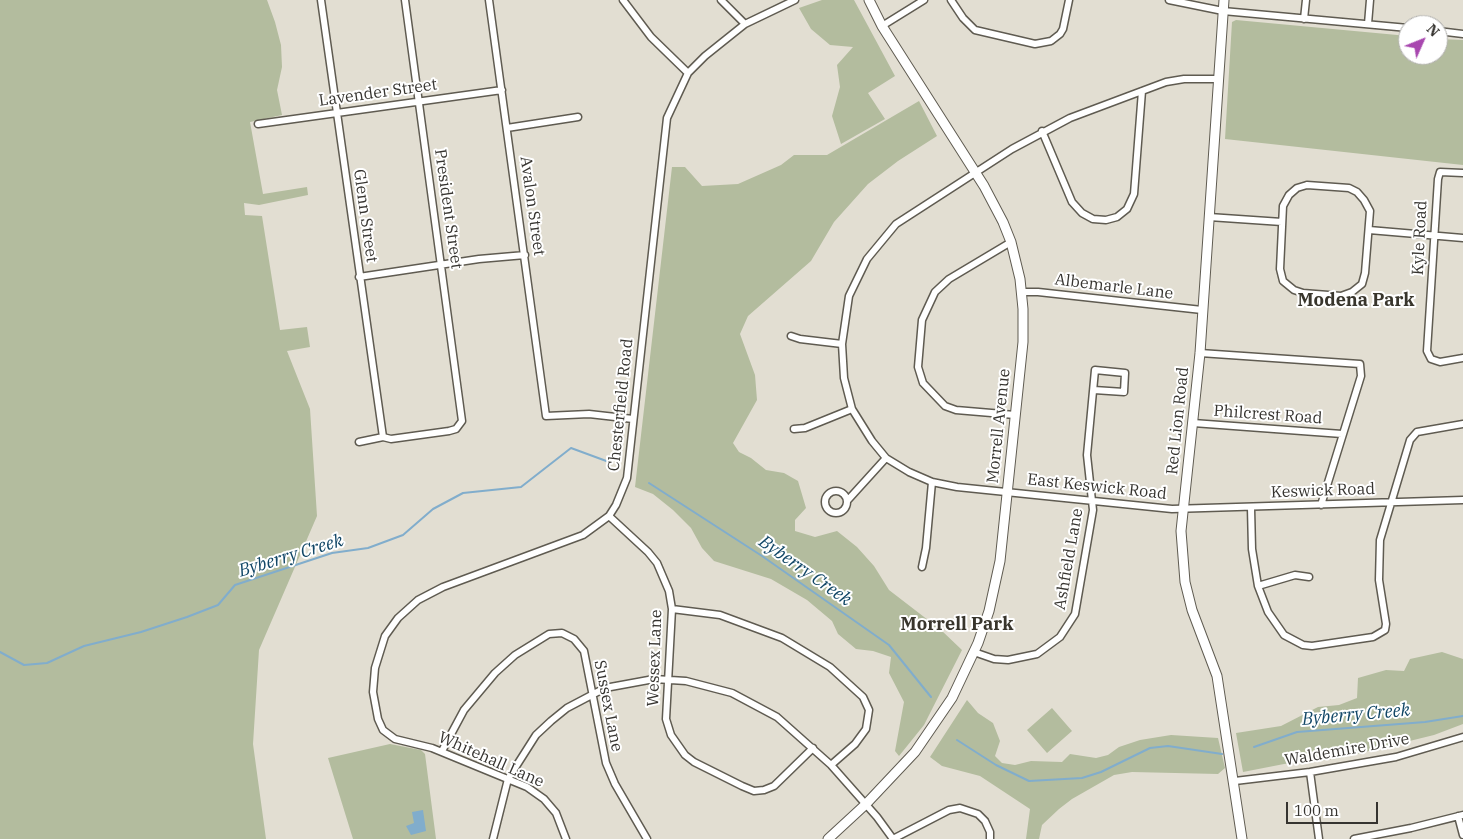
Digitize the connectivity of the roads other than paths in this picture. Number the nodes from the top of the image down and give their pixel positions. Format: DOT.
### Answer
graph roads {
  1 [pos="321,0"];
  2 [pos="405,0"];
  3 [pos="489,0"];
  4 [pos="623,0"];
  5 [pos="721,0"];
  6 [pos="795,0"];
  7 [pos="869,0"];
  8 [pos="924,0"];
  9 [pos="952,0"];
  10 [pos="1069,0"];
  11 [pos="1169,0"];
  12 [pos="1224,0"];
  13 [pos="1306,0"];
  14 [pos="1370,0"];
  15 [pos="1223,11"];
  16 [pos="1304,19"];
  17 [pos="746,24"];
  18 [pos="1368,24"];
  19 [pos="882,26"];
  20 [pos="1398,27"];
  21 [pos="1448,32"];
  22 [pos="1463,34"];
  23 [pos="688,73"];
  24 [pos="1219,79"];
  25 [pos="502,90"];
  26 [pos="1142,91"];
  27 [pos="420,101"];
  28 [pos="337,113"];
  29 [pos="578,117"];
  30 [pos="258,124"];
  31 [pos="507,128"];
  32 [pos="1042,132"];
  33 [pos="976,172"];
  34 [pos="1463,173"];
  35 [pos="1209,218"];
  36 [pos="1282,222"];
  37 [pos="1369,230"];
  38 [pos="1434,236"];
  39 [pos="1463,238"];
  40 [pos="1011,242"];
  41 [pos="525,255"];
  42 [pos="442,265"];
  43 [pos="360,276"];
  44 [pos="1022,292"];
  45 [pos="1202,310"];
  46 [pos="791,336"];
  47 [pos="842,344"];
  48 [pos="1200,353"];
  49 [pos="1463,358"];
  50 [pos="1094,390"];
  51 [pos="852,409"];
  52 [pos="1016,415"];
  53 [pos="633,419"];
  54 [pos="1193,423"];
  55 [pos="1463,424"];
  56 [pos="794,429"];
  57 [pos="1342,434"];
  58 [pos="383,436"];
  59 [pos="359,442"];
  60 [pos="886,458"];
  61 [pos="932,482"];
  62 [pos="1007,492"];
  63 [pos="1092,500"];
  64 [pos="1463,500"];
  65 [pos="847,501"];
  66 [pos="1390,503"];
  67 [pos="1321,504"];
  68 [pos="1184,508"];
  69 [pos="1251,508"];
  70 [pos="609,516"];
  71 [pos="922,567"];
  72 [pos="1308,577"];
  73 [pos="1258,586"];
  74 [pos="672,609"];
  75 [pos="974,652"];
  76 [pos="668,680"];
  77 [pos="592,694"];
  78 [pos="383,730"];
  79 [pos="1463,737"];
  80 [pos="813,748"];
  81 [pos="442,751"];
  82 [pos="831,765"];
  83 [pos="1310,772"];
  84 [pos="508,779"];
  85 [pos="1235,781"];
  86 [pos="866,804"];
  87 [pos="1460,815"];
  88 [pos="1463,835"];
  89 [pos="493,839"];
  90 [pos="566,839"];
  91 [pos="647,839"];
  92 [pos="828,839"];
  93 [pos="893,839"];
  94 [pos="990,839"];
  95 [pos="1242,839"];
  96 [pos="1319,839"];
  97 [pos="1354,839"];
  1 -- 28 [label="street, Glenn Street"];
  2 -- 27 [label="street, President Street"];
  3 -- 25 [label="street, Avalon Street"];
  4 -- 23 [label="street"];
  5 -- 17 [label="street"];
  6 -- 17 [label="street, Chesterfield Road"];
  7 -- 19 [label="street, Morrell Avenue"];
  8 -- 19 [label="street"];
  9 -- 10 [label="street"];
  11 -- 15 [label="street"];
  12 -- 15 [label="street, Red Lion Road"];
  13 -- 16 [label="street"];
  14 -- 18 [label="street"];
  15 -- 16 [label="street"];
  15 -- 24 [label="street, Red Lion Road"];
  16 -- 18 [label="street"];
  17 -- 23 [label="street, Chesterfield Road"];
  18 -- 20 [label="street"];
  19 -- 33 [label="street, Morrell Avenue"];
  21 -- 22 [label="street"];
  23 -- 53 [label="street, Chesterfield Road"];
  24 -- 26 [label="street"];
  24 -- 35 [label="street, Red Lion Road"];
  25 -- 27 [label="street, Lavender Street"];
  25 -- 31 [label="street, Avalon Street"];
  26 -- 32 [label="street"];
  26 -- 32 [label="street"];
  27 -- 28 [label="street, Lavender Street"];
  27 -- 42 [label="street, President Street"];
  28 -- 30 [label="street, Lavender Street"];
  28 -- 43 [label="street, Glenn Street"];
  29 -- 31 [label="street"];
  31 -- 41 [label="street, Avalon Street"];
  32 -- 33 [label="street"];
  33 -- 40 [label="street, Morrell Avenue"];
  33 -- 47 [label="street"];
  34 -- 38 [label="street, Kyle Road"];
  35 -- 36 [label="street"];
  35 -- 45 [label="street, Red Lion Road"];
  36 -- 37 [label="street"];
  36 -- 37 [label="street"];
  37 -- 38 [label="street"];
  38 -- 39 [label="street"];
  38 -- 49 [label="street, Kyle Road"];
  40 -- 44 [label="street, Morrell Avenue"];
  40 -- 52 [label="street"];
  41 -- 42 [label="street"];
  41 -- 53 [label="street, Avalon Street"];
  42 -- 43 [label="street"];
  42 -- 58 [label="street, President Street"];
  43 -- 58 [label="street, Glenn Street"];
  44 -- 45 [label="street, Albemarle Lane"];
  44 -- 52 [label="street, Morrell Avenue"];
  45 -- 48 [label="street, Red Lion Road"];
  46 -- 47 [label="street"];
  47 -- 51 [label="street"];
  48 -- 54 [label="street, Red Lion Road"];
  48 -- 57 [label="street"];
  50 -- 50 [label="street, Ashfield Lane"];
  50 -- 63 [label="street, Ashfield Lane"];
  51 -- 56 [label="street"];
  51 -- 60 [label="street"];
  52 -- 62 [label="street, Morrell Avenue"];
  53 -- 70 [label="street, Chesterfield Road"];
  54 -- 57 [label="street, Philcrest Road"];
  54 -- 68 [label="street, Red Lion Road"];
  55 -- 66 [label="street"];
  57 -- 67 [label="street"];
  58 -- 59 [label="street"];
  60 -- 61 [label="street, East Keswick Road"];
  60 -- 65 [label="street"];
  61 -- 62 [label="street, East Keswick Road"];
  61 -- 71 [label="street"];
  62 -- 63 [label="street, East Keswick Road"];
  62 -- 75 [label="street, Morrell Avenue"];
  63 -- 68 [label="street, East Keswick Road"];
  63 -- 75 [label="street, Ashfield Lane"];
  64 -- 66 [label="street, Keswick Road"];
  66 -- 67 [label="street, Keswick Road"];
  66 -- 73 [label="street"];
  67 -- 69 [label="street, Keswick Road"];
  68 -- 69 [label="street, Keswick Road"];
  68 -- 85 [label="street, Red Lion Road"];
  69 -- 73 [label="street"];
  70 -- 74 [label="street, Wessex Lane"];
  70 -- 78 [label="street, Chesterfield Road"];
  72 -- 73 [label="street"];
  74 -- 76 [label="street, Wessex Lane"];
  74 -- 82 [label="street"];
  75 -- 86 [label="street, Morrell Avenue"];
  76 -- 77 [label="street"];
  76 -- 80 [label="street"];
  76 -- 80 [label="street, Wessex Lane"];
  77 -- 81 [label="street, Sussex Lane"];
  77 -- 84 [label="street"];
  77 -- 91 [label="street, Sussex Lane"];
  78 -- 81 [label="street, Whitehall Lane"];
  79 -- 83 [label="street, Waldemire Drive"];
  80 -- 82 [label="street"];
  81 -- 84 [label="street, Whitehall Lane"];
  82 -- 86 [label="street"];
  83 -- 85 [label="street, Waldemire Drive"];
  83 -- 96 [label="street"];
  84 -- 89 [label="street"];
  84 -- 90 [label="street, Whitehall Lane"];
  85 -- 95 [label="street, Red Lion Road"];
  86 -- 92 [label="street, Morrell Avenue"];
  86 -- 93 [label="street"];
  87 -- 88 [label="street"];
  87 -- 97 [label="street"];
  93 -- 94 [label="street"];
}
